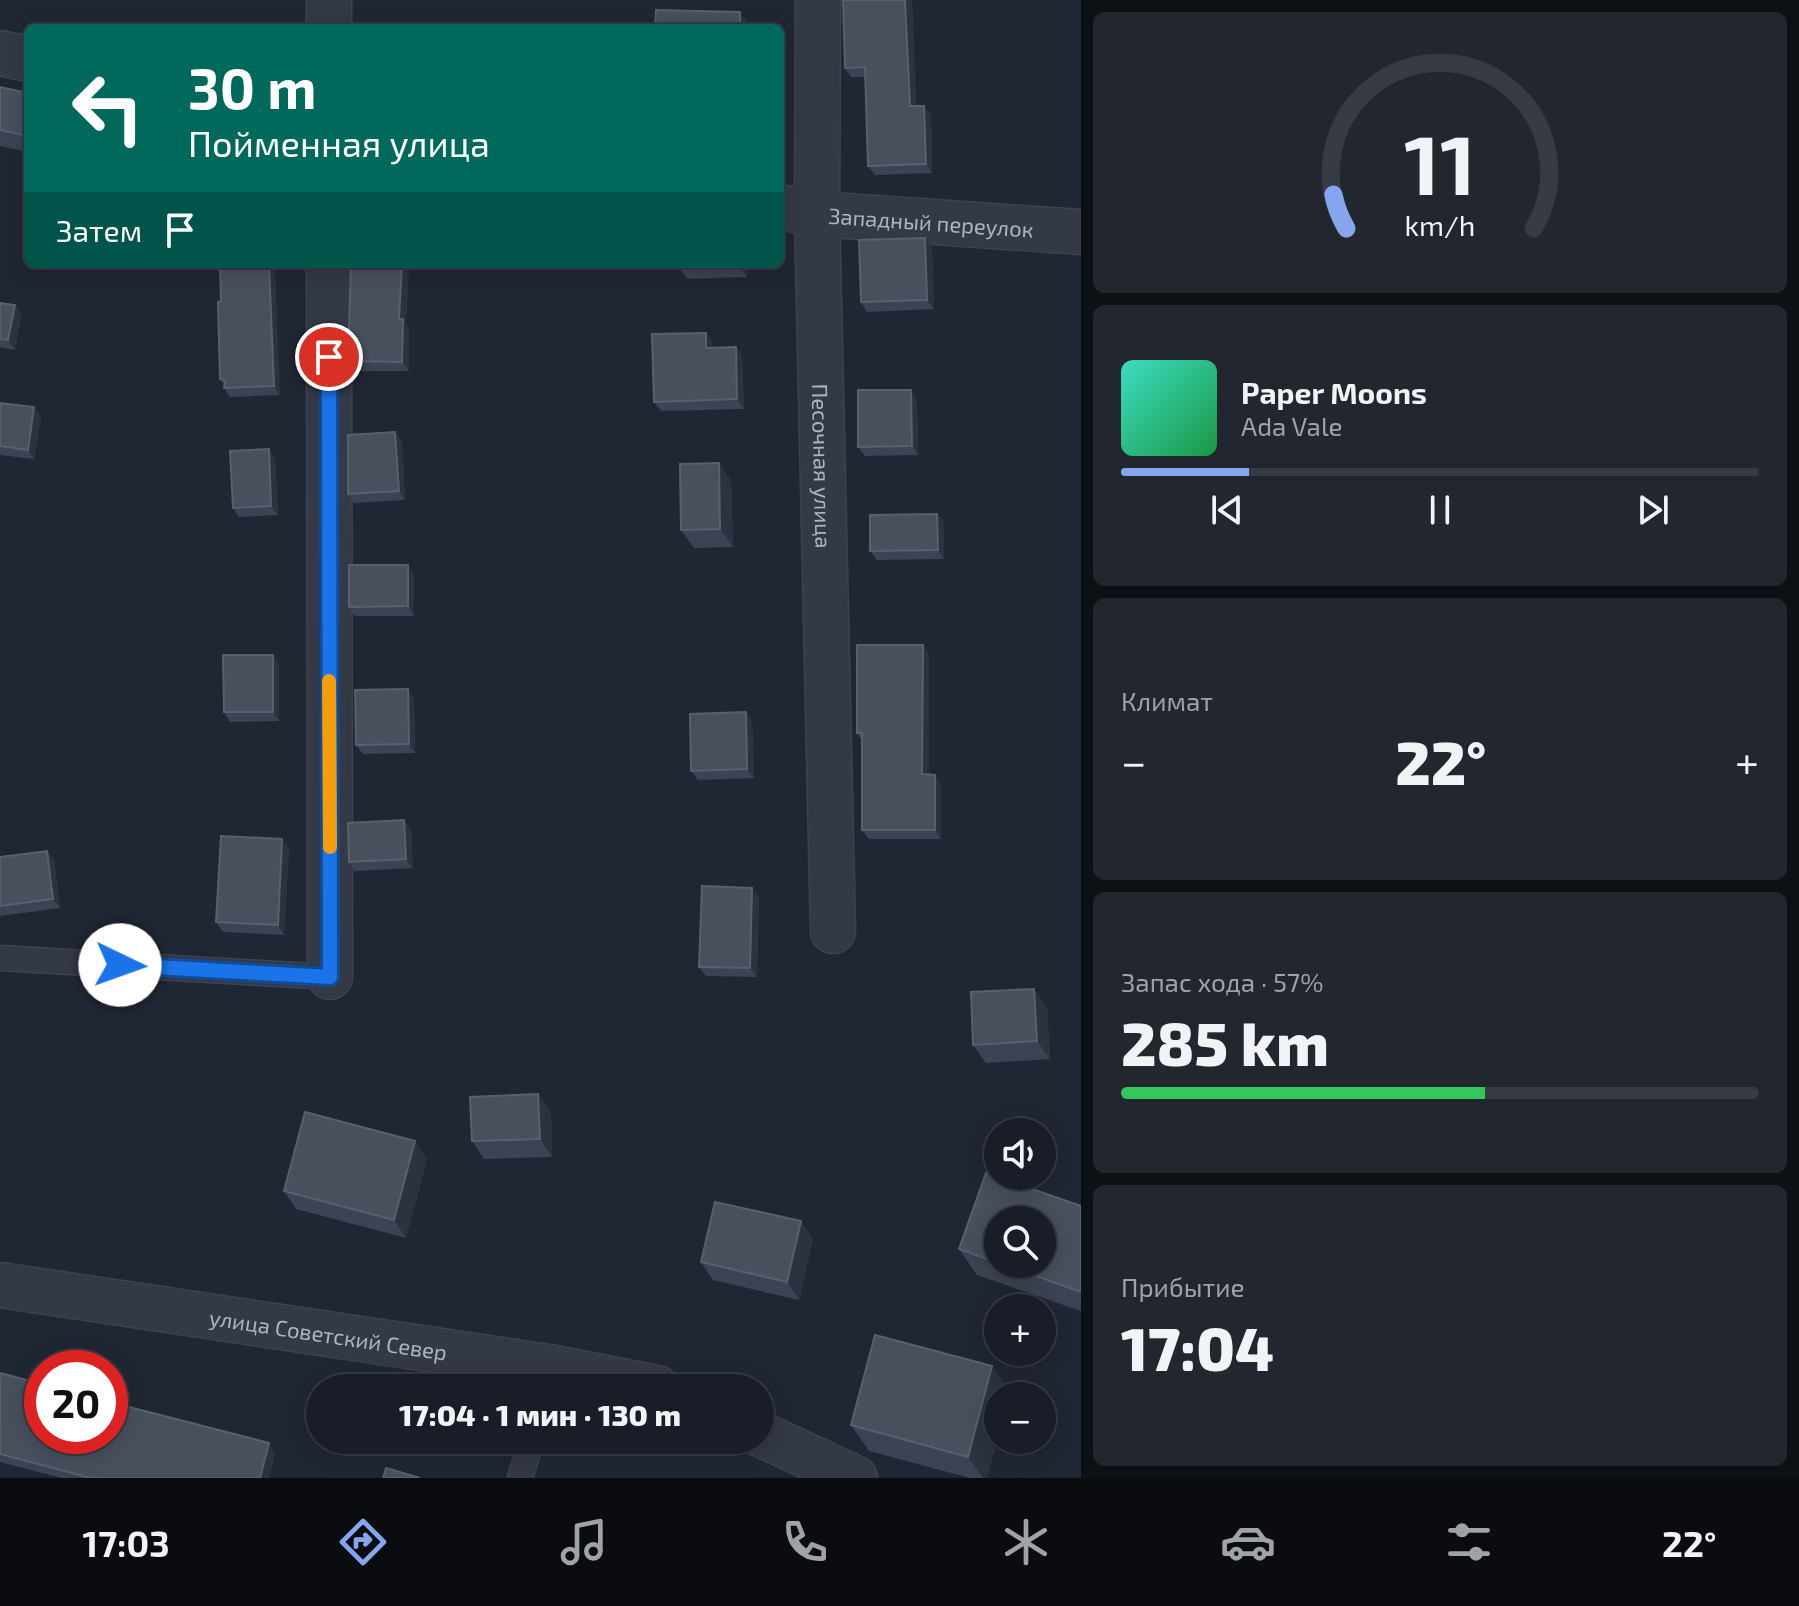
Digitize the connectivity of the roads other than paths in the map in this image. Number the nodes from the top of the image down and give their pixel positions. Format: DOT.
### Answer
graph roads {
  1 [pos="329,0"];
  2 [pos="818,0"];
  3 [pos="329,24"];
  4 [pos="0,53"];
  5 [pos="24,58"];
  6 [pos="798,210"];
  7 [pos="1081,232"];
  8 [pos="329,268"];
  9 [pos="833,931"];
  10 [pos="0,958"];
  11 [pos="330,977"];
  12 [pos="0,1285"];
  13 [pos="528,1374"];
  14 [pos="774,1440"];
  15 [pos="528,1454"];
  16 [pos="520,1478"];
  17 [pos="855,1478"];
  1 -- 3 [label="street"];
  2 -- 6 [label="street, Песочная улица"];
  4 -- 5 [label="street"];
  6 -- 7 [label="street, Западный переулок"];
  6 -- 9 [label="street, Песочная улица"];
  8 -- 11 [label="street"];
  10 -- 11 [label="lane"];
  12 -- 13 [label="street, улица Советский Север"];
  14 -- 17 [label="street"];
  15 -- 16 [label="lane"];
}
